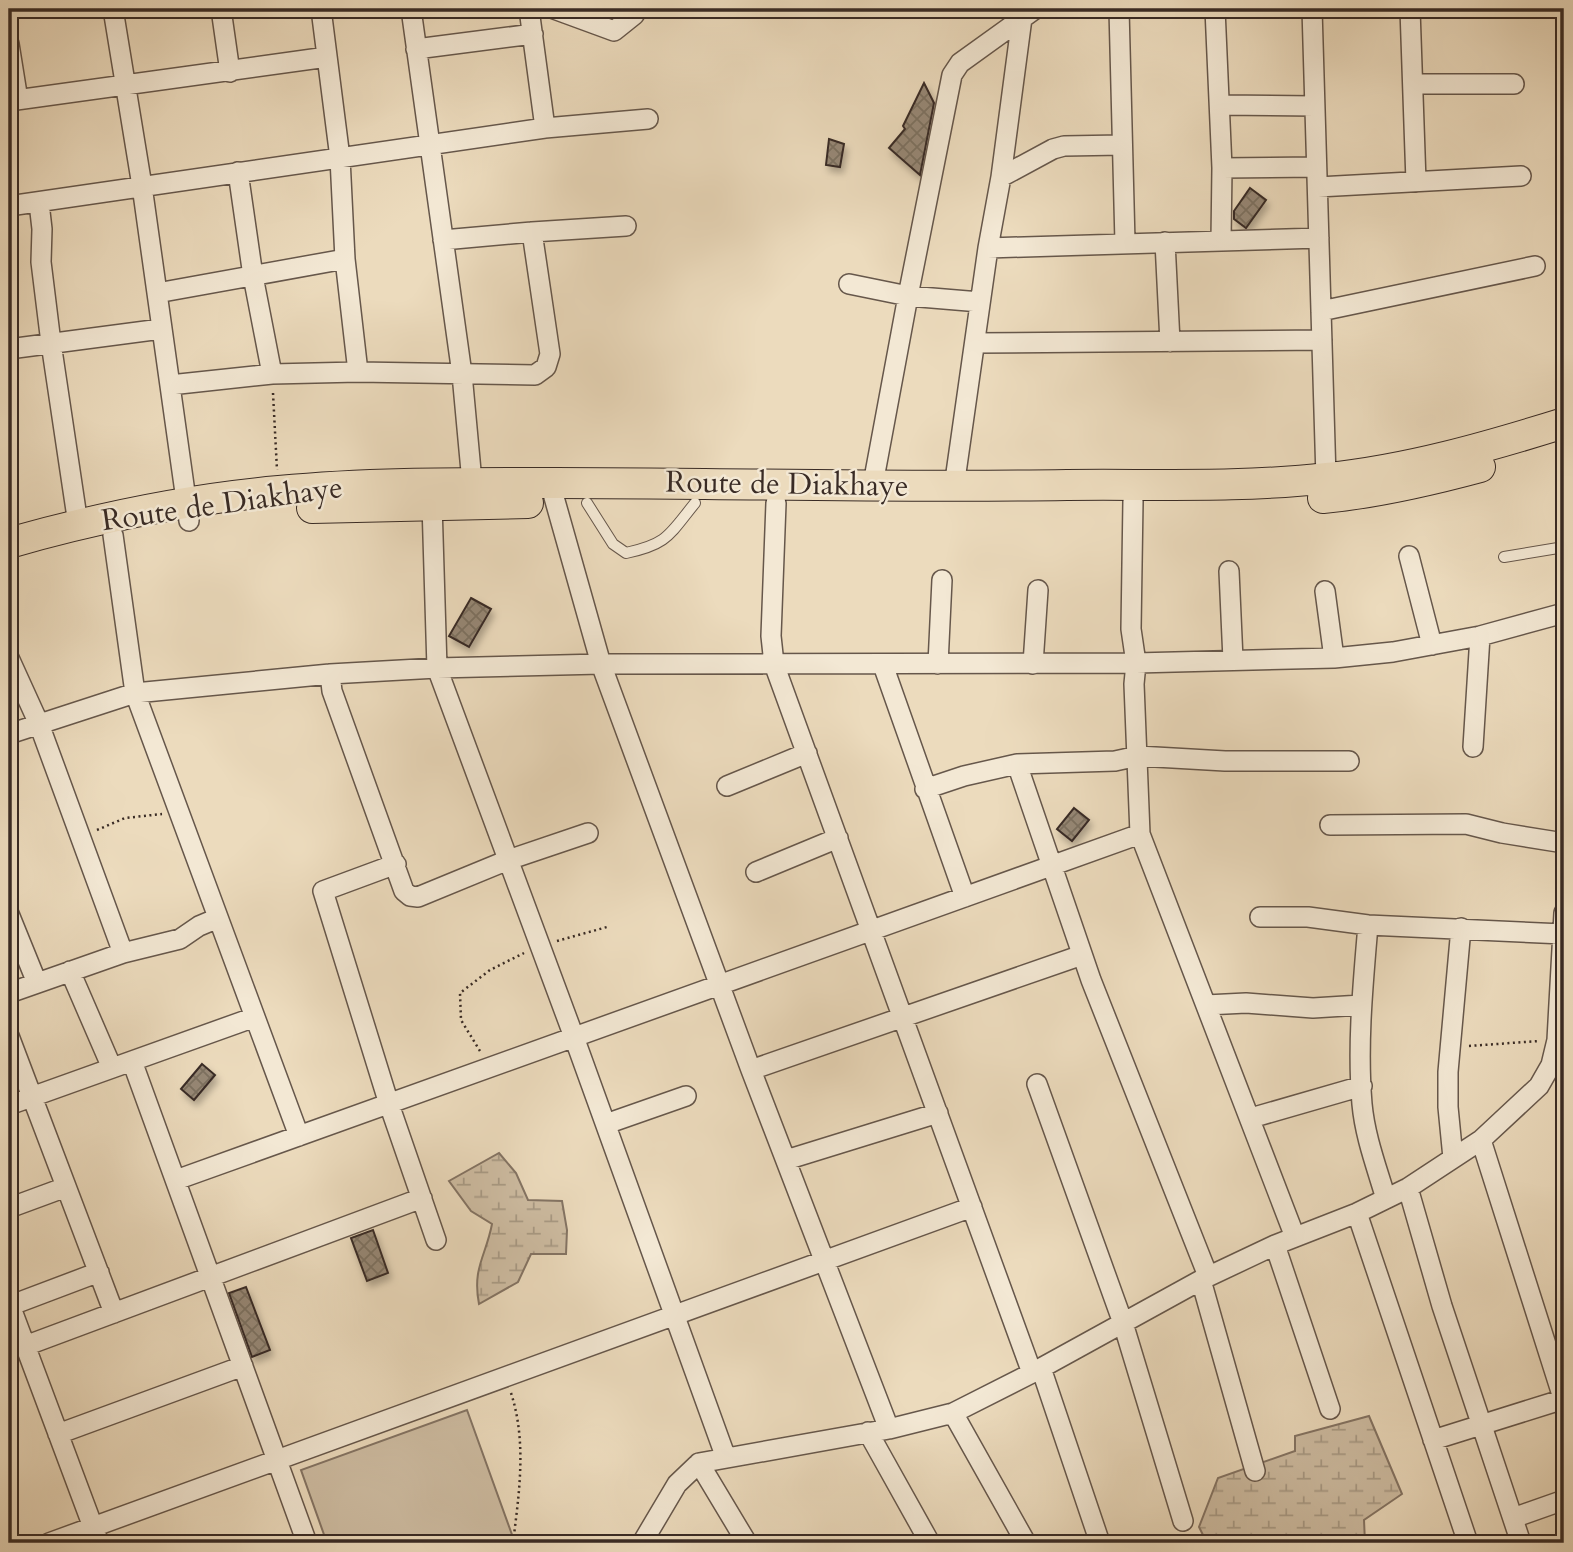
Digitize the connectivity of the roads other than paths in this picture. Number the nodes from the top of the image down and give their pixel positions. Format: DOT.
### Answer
graph roads {
  1 [pos="113,9"];
  2 [pos="221,9"];
  3 [pos="321,9"];
  4 [pos="411,9"];
  5 [pos="529,9"];
  6 [pos="554,9"];
  7 [pos="638,9"];
  8 [pos="1119,9"];
  9 [pos="1215,9"];
  10 [pos="1312,9"];
  11 [pos="1410,9"];
  12 [pos="1024,12"];
  13 [pos="533,34"];
  14 [pos="9,44"];
  15 [pos="416,49"];
  16 [pos="327,57"];
  17 [pos="230,72"];
  18 [pos="1414,84"];
  19 [pos="1514,84"];
  20 [pos="125,85"];
  21 [pos="13,101"];
  22 [pos="1220,105"];
  23 [pos="1314,106"];
  24 [pos="648,119"];
  25 [pos="545,128"];
  26 [pos="430,145"];
  27 [pos="1122,145"];
  28 [pos="340,158"];
  29 [pos="1222,169"];
  30 [pos="237,172"];
  31 [pos="1521,176"];
  32 [pos="1001,177"];
  33 [pos="1317,177"];
  34 [pos="1416,182"];
  35 [pos="142,186"];
  36 [pos="39,203"];
  37 [pos="9,206"];
  38 [pos="626,226"];
  39 [pos="532,232"];
  40 [pos="1319,238"];
  41 [pos="443,240"];
  42 [pos="1221,240"];
  43 [pos="1165,242"];
  44 [pos="1125,243"];
  45 [pos="988,247"];
  46 [pos="345,259"];
  47 [pos="1535,266"];
  48 [pos="253,276"];
  49 [pos="849,284"];
  50 [pos="157,293"];
  51 [pos="908,296"];
  52 [pos="980,302"];
  53 [pos="1321,311"];
  54 [pos="161,329"];
  55 [pos="1322,340"];
  56 [pos="1170,342"];
  57 [pos="51,343"];
  58 [pos="975,343"];
  59 [pos="9,349"];
  60 [pos="358,373"];
  61 [pos="272,374"];
  62 [pos="462,374"];
  63 [pos="170,385"];
  64 [pos="1564,423"];
  65 [pos="1564,443"];
  66 [pos="1326,478"];
  67 [pos="472,482"];
  68 [pos="873,484"];
  69 [pos="954,487"];
  70 [pos="552,493"];
  71 [pos="1133,501"];
  72 [pos="587,503"];
  73 [pos="695,503"];
  74 [pos="776,503"];
  75 [pos="432,504"];
  76 [pos="188,512"];
  77 [pos="78,524"];
  78 [pos="113,535"];
  79 [pos="9,542"];
  80 [pos="1564,547"];
  81 [pos="1409,556"];
  82 [pos="1504,557"];
  83 [pos="9,561"];
  84 [pos="1229,571"];
  85 [pos="942,580"];
  86 [pos="1038,590"];
  87 [pos="1325,591"];
  88 [pos="1564,613"];
  89 [pos="1480,636"];
  90 [pos="1432,645"];
  91 [pos="9,658"];
  92 [pos="1334,658"];
  93 [pos="1233,660"];
  94 [pos="1136,663"];
  95 [pos="601,664"];
  96 [pos="774,664"];
  97 [pos="938,664"];
  98 [pos="1033,664"];
  99 [pos="883,665"];
  100 [pos="437,668"];
  101 [pos="330,674"];
  102 [pos="135,693"];
  103 [pos="39,724"];
  104 [pos="9,734"];
  105 [pos="1474,747"];
  106 [pos="807,753"];
  107 [pos="1138,756"];
  108 [pos="1349,761"];
  109 [pos="1017,764"];
  110 [pos="727,786"];
  111 [pos="925,789"];
  112 [pos="1330,825"];
  113 [pos="588,833"];
  114 [pos="1140,834"];
  115 [pos="838,838"];
  116 [pos="1564,843"];
  117 [pos="508,860"];
  118 [pos="396,864"];
  119 [pos="1051,866"];
  120 [pos="756,872"];
  121 [pos="965,897"];
  122 [pos="1564,913"];
  123 [pos="9,914"];
  124 [pos="1259,917"];
  125 [pos="218,918"];
  126 [pos="1368,925"];
  127 [pos="1461,928"];
  128 [pos="872,930"];
  129 [pos="1563,934"];
  130 [pos="123,953"];
  131 [pos="1082,955"];
  132 [pos="17,956"];
  133 [pos="70,971"];
  134 [pos="37,983"];
  135 [pos="720,985"];
  136 [pos="9,993"];
  137 [pos="1206,1005"];
  138 [pos="1361,1005"];
  139 [pos="255,1017"];
  140 [pos="904,1018"];
  141 [pos="9,1036"];
  142 [pos="575,1037"];
  143 [pos="1561,1039"];
  144 [pos="132,1061"];
  145 [pos="111,1068"];
  146 [pos="1558,1068"];
  147 [pos="751,1070"];
  148 [pos="1037,1084"];
  149 [pos="1362,1086"];
  150 [pos="686,1096"];
  151 [pos="32,1097"];
  152 [pos="389,1104"];
  153 [pos="9,1105"];
  154 [pos="938,1113"];
  155 [pos="1251,1118"];
  156 [pos="606,1124"];
  157 [pos="299,1136"];
  158 [pos="1481,1140"];
  159 [pos="1453,1158"];
  160 [pos="786,1160"];
  161 [pos="176,1181"];
  162 [pos="66,1187"];
  163 [pos="1408,1188"];
  164 [pos="422,1198"];
  165 [pos="1386,1199"];
  166 [pos="972,1207"];
  167 [pos="9,1208"];
  168 [pos="1357,1213"];
  169 [pos="1296,1237"];
  170 [pos="436,1240"];
  171 [pos="1275,1245"];
  172 [pos="824,1261"];
  173 [pos="99,1272"];
  174 [pos="211,1277"];
  175 [pos="1205,1278"];
  176 [pos="9,1306"];
  177 [pos="114,1313"];
  178 [pos="674,1315"];
  179 [pos="1123,1323"];
  180 [pos="25,1346"];
  181 [pos="243,1366"];
  182 [pos="1037,1371"];
  183 [pos="1564,1400"];
  184 [pos="1330,1409"];
  185 [pos="953,1413"];
  186 [pos="1482,1424"];
  187 [pos="888,1429"];
  188 [pos="868,1432"];
  189 [pos="58,1434"];
  190 [pos="1433,1440"];
  191 [pos="726,1458"];
  192 [pos="277,1460"];
  193 [pos="699,1463"];
  194 [pos="1255,1471"];
  195 [pos="1564,1500"];
  196 [pos="1513,1518"];
  197 [pos="1183,1521"];
  198 [pos="96,1535"];
  199 [pos="645,1541"];
  200 [pos="49,1543"];
  201 [pos="307,1543"];
  202 [pos="747,1543"];
  203 [pos="930,1543"];
  204 [pos="1026,1543"];
  205 [pos="1100,1543"];
  206 [pos="1468,1543"];
  207 [pos="1521,1543"];
  1 -- 20 [label="street"];
  2 -- 17 [label="street"];
  3 -- 16 [label="street"];
  4 -- 15 [label="street"];
  5 -- 13 [label="street"];
  6 -- 7 [label="street"];
  8 -- 27 [label="street"];
  9 -- 22 [label="street"];
  10 -- 23 [label="street"];
  11 -- 18 [label="street"];
  12 -- 32 [label="street"];
  12 -- 51 [label="street"];
  13 -- 15 [label="street"];
  13 -- 25 [label="street"];
  14 -- 21 [label="street"];
  15 -- 26 [label="street"];
  16 -- 17 [label="street"];
  16 -- 28 [label="street"];
  17 -- 20 [label="street"];
  18 -- 19 [label="street"];
  18 -- 34 [label="street"];
  20 -- 21 [label="street"];
  20 -- 35 [label="street"];
  22 -- 23 [label="street"];
  22 -- 29 [label="street"];
  23 -- 33 [label="street"];
  24 -- 25 [label="street"];
  25 -- 26 [label="street"];
  26 -- 28 [label="street"];
  26 -- 41 [label="street"];
  27 -- 32 [label="street"];
  27 -- 44 [label="street"];
  28 -- 30 [label="street"];
  28 -- 46 [label="street"];
  29 -- 33 [label="street"];
  29 -- 42 [label="street"];
  30 -- 35 [label="street"];
  30 -- 48 [label="street"];
  31 -- 34 [label="street"];
  32 -- 45 [label="street"];
  33 -- 34 [label="street"];
  33 -- 40 [label="street"];
  35 -- 36 [label="street"];
  35 -- 50 [label="street"];
  36 -- 37 [label="street"];
  36 -- 57 [label="street"];
  38 -- 39 [label="street"];
  39 -- 41 [label="street"];
  39 -- 62 [label="street"];
  40 -- 42 [label="street"];
  40 -- 53 [label="street"];
  41 -- 62 [label="street"];
  42 -- 43 [label="street"];
  43 -- 44 [label="street"];
  43 -- 56 [label="street"];
  44 -- 45 [label="street"];
  45 -- 52 [label="street"];
  46 -- 48 [label="street"];
  46 -- 60 [label="street"];
  47 -- 53 [label="street"];
  48 -- 50 [label="street"];
  48 -- 61 [label="street"];
  49 -- 51 [label="street"];
  50 -- 54 [label="street"];
  51 -- 52 [label="street"];
  51 -- 68 [label="street"];
  52 -- 58 [label="street"];
  53 -- 55 [label="street"];
  54 -- 57 [label="street"];
  54 -- 63 [label="street"];
  55 -- 56 [label="street"];
  55 -- 66 [label="street"];
  56 -- 58 [label="street"];
  57 -- 59 [label="street"];
  57 -- 77 [label="street"];
  58 -- 69 [label="street"];
  60 -- 61 [label="street"];
  60 -- 62 [label="street"];
  61 -- 63 [label="street"];
  62 -- 67 [label="street"];
  63 -- 76 [label="street"];
  64 -- 66 [label="main road, Route de Diakhaye"];
  65 -- 71 [label="main road, Route de Diakhaye"];
  66 -- 69 [label="main road, Route de Diakhaye"];
  67 -- 70 [label="main road, Route de Diakhaye"];
  67 -- 76 [label="main road, Route de Diakhaye"];
  68 -- 69 [label="main road, Route de Diakhaye"];
  68 -- 70 [label="main road, Route de Diakhaye"];
  70 -- 72 [label="main road, Route de Diakhaye"];
  70 -- 75 [label="main road, Route de Diakhaye"];
  70 -- 95 [label="street"];
  71 -- 74 [label="main road, Route de Diakhaye"];
  71 -- 94 [label="street"];
  72 -- 73 [label="main road, Route de Diakhaye"];
  72 -- 73 [label="lane"];
  73 -- 74 [label="main road, Route de Diakhaye"];
  74 -- 96 [label="street"];
  75 -- 76 [label="main road, Route de Diakhaye"];
  75 -- 100 [label="street"];
  76 -- 77 [label="main road, Route de Diakhaye"];
  76 -- 78 [label="main road, Route de Diakhaye"];
  77 -- 79 [label="main road, Route de Diakhaye"];
  78 -- 83 [label="main road, Route de Diakhaye"];
  78 -- 102 [label="street"];
  80 -- 82 [label="lane"];
  81 -- 90 [label="street"];
  84 -- 93 [label="street"];
  85 -- 97 [label="street"];
  86 -- 98 [label="street"];
  87 -- 92 [label="street"];
  88 -- 89 [label="street"];
  89 -- 90 [label="street"];
  89 -- 105 [label="street"];
  90 -- 92 [label="street"];
  91 -- 103 [label="street"];
  92 -- 93 [label="street"];
  93 -- 94 [label="street"];
  94 -- 98 [label="street"];
  94 -- 107 [label="street"];
  95 -- 96 [label="street"];
  95 -- 100 [label="street"];
  95 -- 135 [label="street"];
  96 -- 99 [label="street"];
  96 -- 106 [label="street"];
  97 -- 98 [label="street"];
  97 -- 99 [label="street"];
  99 -- 111 [label="street"];
  100 -- 101 [label="street"];
  100 -- 117 [label="street"];
  101 -- 102 [label="street"];
  101 -- 118 [label="street"];
  102 -- 103 [label="street"];
  102 -- 125 [label="street"];
  103 -- 104 [label="street"];
  103 -- 130 [label="street"];
  106 -- 110 [label="street"];
  106 -- 115 [label="street"];
  107 -- 108 [label="street"];
  107 -- 109 [label="street"];
  107 -- 114 [label="street"];
  109 -- 111 [label="street"];
  109 -- 119 [label="street"];
  111 -- 121 [label="street"];
  112 -- 116 [label="street"];
  113 -- 117 [label="street"];
  114 -- 119 [label="street"];
  114 -- 137 [label="street"];
  115 -- 120 [label="street"];
  115 -- 128 [label="street"];
  117 -- 118 [label="street"];
  117 -- 142 [label="street"];
  118 -- 152 [label="street"];
  119 -- 121 [label="street"];
  119 -- 131 [label="street"];
  121 -- 128 [label="street"];
  122 -- 129 [label="street"];
  123 -- 132 [label="street"];
  124 -- 126 [label="street"];
  125 -- 130 [label="street"];
  125 -- 139 [label="street"];
  126 -- 127 [label="street"];
  126 -- 138 [label="street"];
  127 -- 129 [label="street"];
  127 -- 159 [label="street"];
  128 -- 135 [label="street"];
  128 -- 140 [label="street"];
  129 -- 143 [label="street"];
  130 -- 133 [label="street"];
  131 -- 140 [label="street"];
  131 -- 175 [label="street"];
  132 -- 134 [label="street"];
  133 -- 134 [label="street"];
  133 -- 145 [label="street"];
  134 -- 136 [label="street"];
  135 -- 142 [label="street"];
  135 -- 147 [label="street"];
  137 -- 138 [label="street"];
  137 -- 155 [label="street"];
  138 -- 149 [label="street"];
  139 -- 144 [label="street"];
  139 -- 157 [label="street"];
  140 -- 147 [label="street"];
  140 -- 154 [label="street"];
  141 -- 151 [label="street"];
  142 -- 152 [label="street"];
  142 -- 156 [label="street"];
  143 -- 146 [label="street"];
  144 -- 145 [label="street"];
  144 -- 161 [label="street"];
  145 -- 151 [label="street"];
  146 -- 158 [label="street"];
  147 -- 160 [label="street"];
  148 -- 179 [label="street"];
  149 -- 155 [label="street"];
  149 -- 165 [label="street"];
  150 -- 156 [label="street"];
  151 -- 153 [label="street"];
  151 -- 162 [label="street"];
  152 -- 157 [label="street"];
  152 -- 164 [label="street"];
  154 -- 160 [label="street"];
  154 -- 166 [label="street"];
  155 -- 169 [label="street"];
  156 -- 178 [label="street"];
  157 -- 161 [label="street"];
  158 -- 159 [label="street"];
  158 -- 183 [label="street"];
  159 -- 163 [label="street"];
  160 -- 172 [label="street"];
  161 -- 174 [label="street"];
  162 -- 167 [label="street"];
  162 -- 173 [label="street"];
  163 -- 165 [label="street"];
  163 -- 186 [label="street"];
  164 -- 170 [label="street"];
  164 -- 174 [label="street"];
  165 -- 168 [label="street"];
  166 -- 172 [label="street"];
  166 -- 182 [label="street"];
  168 -- 169 [label="street"];
  168 -- 190 [label="street"];
  169 -- 171 [label="street"];
  171 -- 175 [label="street"];
  171 -- 184 [label="street"];
  172 -- 178 [label="street"];
  172 -- 187 [label="street"];
  173 -- 176 [label="street"];
  173 -- 177 [label="street"];
  174 -- 177 [label="street"];
  174 -- 181 [label="street"];
  175 -- 179 [label="street"];
  175 -- 194 [label="street"];
  176 -- 180 [label="street"];
  177 -- 180 [label="street"];
  178 -- 191 [label="street"];
  178 -- 192 [label="street"];
  179 -- 182 [label="street"];
  179 -- 197 [label="street"];
  180 -- 189 [label="street"];
  181 -- 189 [label="street"];
  181 -- 192 [label="street"];
  182 -- 185 [label="street"];
  182 -- 205 [label="street"];
  183 -- 186 [label="street"];
  185 -- 187 [label="street"];
  185 -- 204 [label="street"];
  186 -- 190 [label="street"];
  186 -- 196 [label="street"];
  187 -- 188 [label="street"];
  188 -- 191 [label="street"];
  188 -- 203 [label="street"];
  189 -- 198 [label="street"];
  190 -- 206 [label="street"];
  191 -- 193 [label="street"];
  192 -- 198 [label="street"];
  192 -- 201 [label="street"];
  193 -- 199 [label="street"];
  193 -- 202 [label="street"];
  195 -- 196 [label="street"];
  196 -- 207 [label="street"];
  198 -- 200 [label="street"];
}
